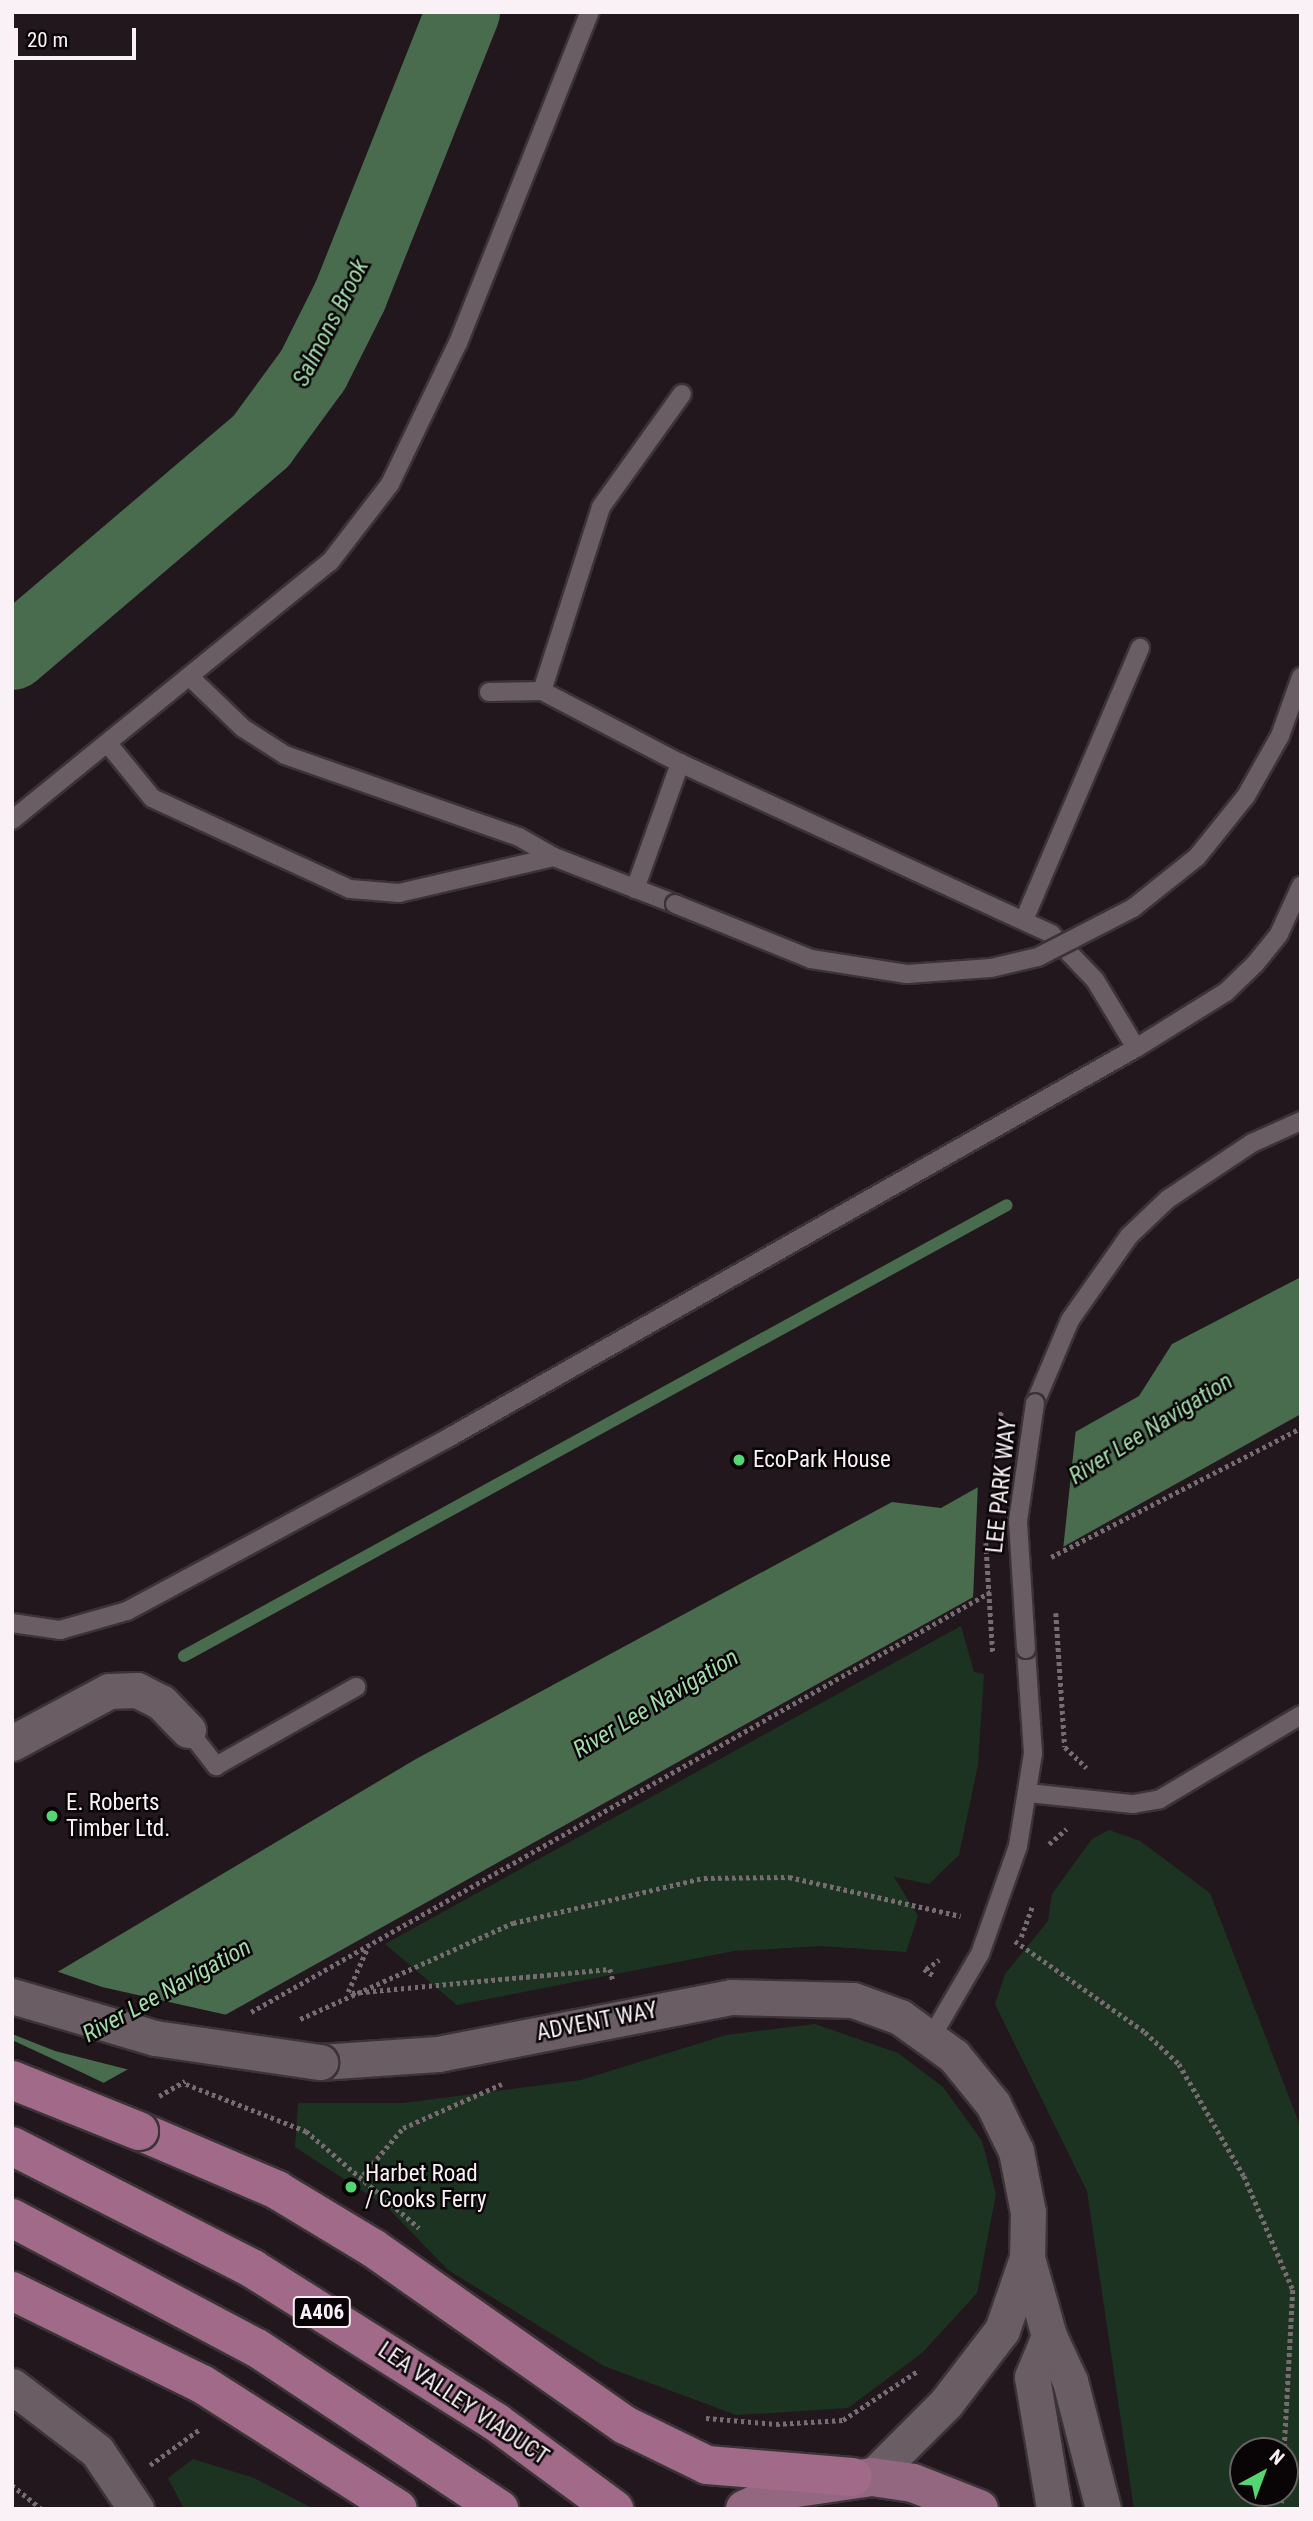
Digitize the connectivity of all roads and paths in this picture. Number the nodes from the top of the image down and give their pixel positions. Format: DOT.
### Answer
graph roads {
  1 [pos="590,12"];
  2 [pos="682,394"];
  3 [pos="1140,648"];
  4 [pos="1301,677"];
  5 [pos="192,679"];
  6 [pos="542,691"];
  7 [pos="489,692"];
  8 [pos="109,745"];
  9 [pos="680,763"];
  10 [pos="12,820"];
  11 [pos="554,858"];
  12 [pos="1301,886"];
  13 [pos="635,889"];
  14 [pos="1024,920"];
  15 [pos="1136,1048"];
  16 [pos="1301,1121"];
  17 [pos="1301,1428"];
  18 [pos="1041,1563"];
  19 [pos="1006,1583"];
  20 [pos="1055,1608"];
  21 [pos="12,1623"];
  22 [pos="356,1687"];
  23 [pos="1301,1715"];
  24 [pos="188,1730"];
  25 [pos="12,1743"];
  26 [pos="1099,1775"];
  27 [pos="1028,1793"];
  28 [pos="962,1916"];
  29 [pos="1018,1944"];
  30 [pos="924,1969"];
  31 [pos="932,1974"];
  32 [pos="615,1990"];
  33 [pos="348,1993"];
  34 [pos="12,1996"];
  35 [pos="289,2025"];
  36 [pos="932,2036"];
  37 [pos="195,2076"];
  38 [pos="166,2077"];
  39 [pos="12,2080"];
  40 [pos="511,2081"];
  41 [pos="183,2083"];
  42 [pos="144,2117"];
  43 [pos="12,2146"];
  44 [pos="363,2175"];
  45 [pos="12,2218"];
  46 [pos="427,2236"];
  47 [pos="1027,2258"];
  48 [pos="12,2291"];
  49 [pos="1049,2336"];
  50 [pos="924,2365"];
  51 [pos="12,2386"];
  52 [pos="235,2404"];
  53 [pos="694,2413"];
  54 [pos="862,2477"];
  55 [pos="12,2485"];
  56 [pos="129,2497"];
  57 [pos="42,2509"];
  58 [pos="398,2509"];
  59 [pos="499,2509"];
  60 [pos="614,2509"];
  61 [pos="745,2509"];
  62 [pos="979,2509"];
  63 [pos="1054,2509"];
  64 [pos="1103,2509"];
  65 [pos="1281,2509"];
  1 -- 5 [label="lane"];
  2 -- 6 [label="lane"];
  3 -- 14 [label="lane"];
  4 -- 13 [label="lane, bridge"];
  5 -- 8 [label="lane"];
  5 -- 11 [label="lane"];
  6 -- 7 [label="lane"];
  6 -- 9 [label="lane"];
  8 -- 10 [label="lane"];
  8 -- 11 [label="lane"];
  9 -- 13 [label="lane"];
  9 -- 14 [label="lane"];
  11 -- 13 [label="lane"];
  12 -- 15 [label="lane"];
  14 -- 15 [label="lane"];
  15 -- 21 [label="lane"];
  16 -- 27 [label="lane, LEE PARK WAY, bridge"];
  17 -- 18 [label="path"];
  19 -- 33 [label="path"];
  20 -- 26 [label="path"];
  22 -- 24 [label="lane"];
  23 -- 27 [label="lane"];
  24 -- 25 [label="street"];
  27 -- 36 [label="lane, LEE PARK WAY"];
  28 -- 33 [label="path"];
  29 -- 65 [label="path"];
  30 -- 31 [label="path"];
  32 -- 33 [label="path"];
  33 -- 35 [label="path"];
  34 -- 36 [label="street, ADVENT WAY, bridge"];
  36 -- 47 [label="street, ADVENT WAY"];
  37 -- 41 [label="path"];
  38 -- 41 [label="path"];
  39 -- 42 [label="highway, bridge"];
  40 -- 44 [label="path"];
  41 -- 42 [label="path"];
  41 -- 44 [label="path"];
  42 -- 54 [label="highway"];
  43 -- 60 [label="highway, LEA VALLEY VIADUCT / A406, bridge"];
  44 -- 46 [label="path"];
  45 -- 59 [label="highway"];
  47 -- 49 [label="street"];
  47 -- 54 [label="street"];
  48 -- 52 [label="highway"];
  49 -- 63 [label="street"];
  49 -- 64 [label="street"];
  50 -- 53 [label="path"];
  51 -- 56 [label="street"];
  52 -- 56 [label="path"];
  52 -- 58 [label="highway"];
  54 -- 61 [label="main road"];
  54 -- 62 [label="main road"];
  55 -- 57 [label="path"];
}
